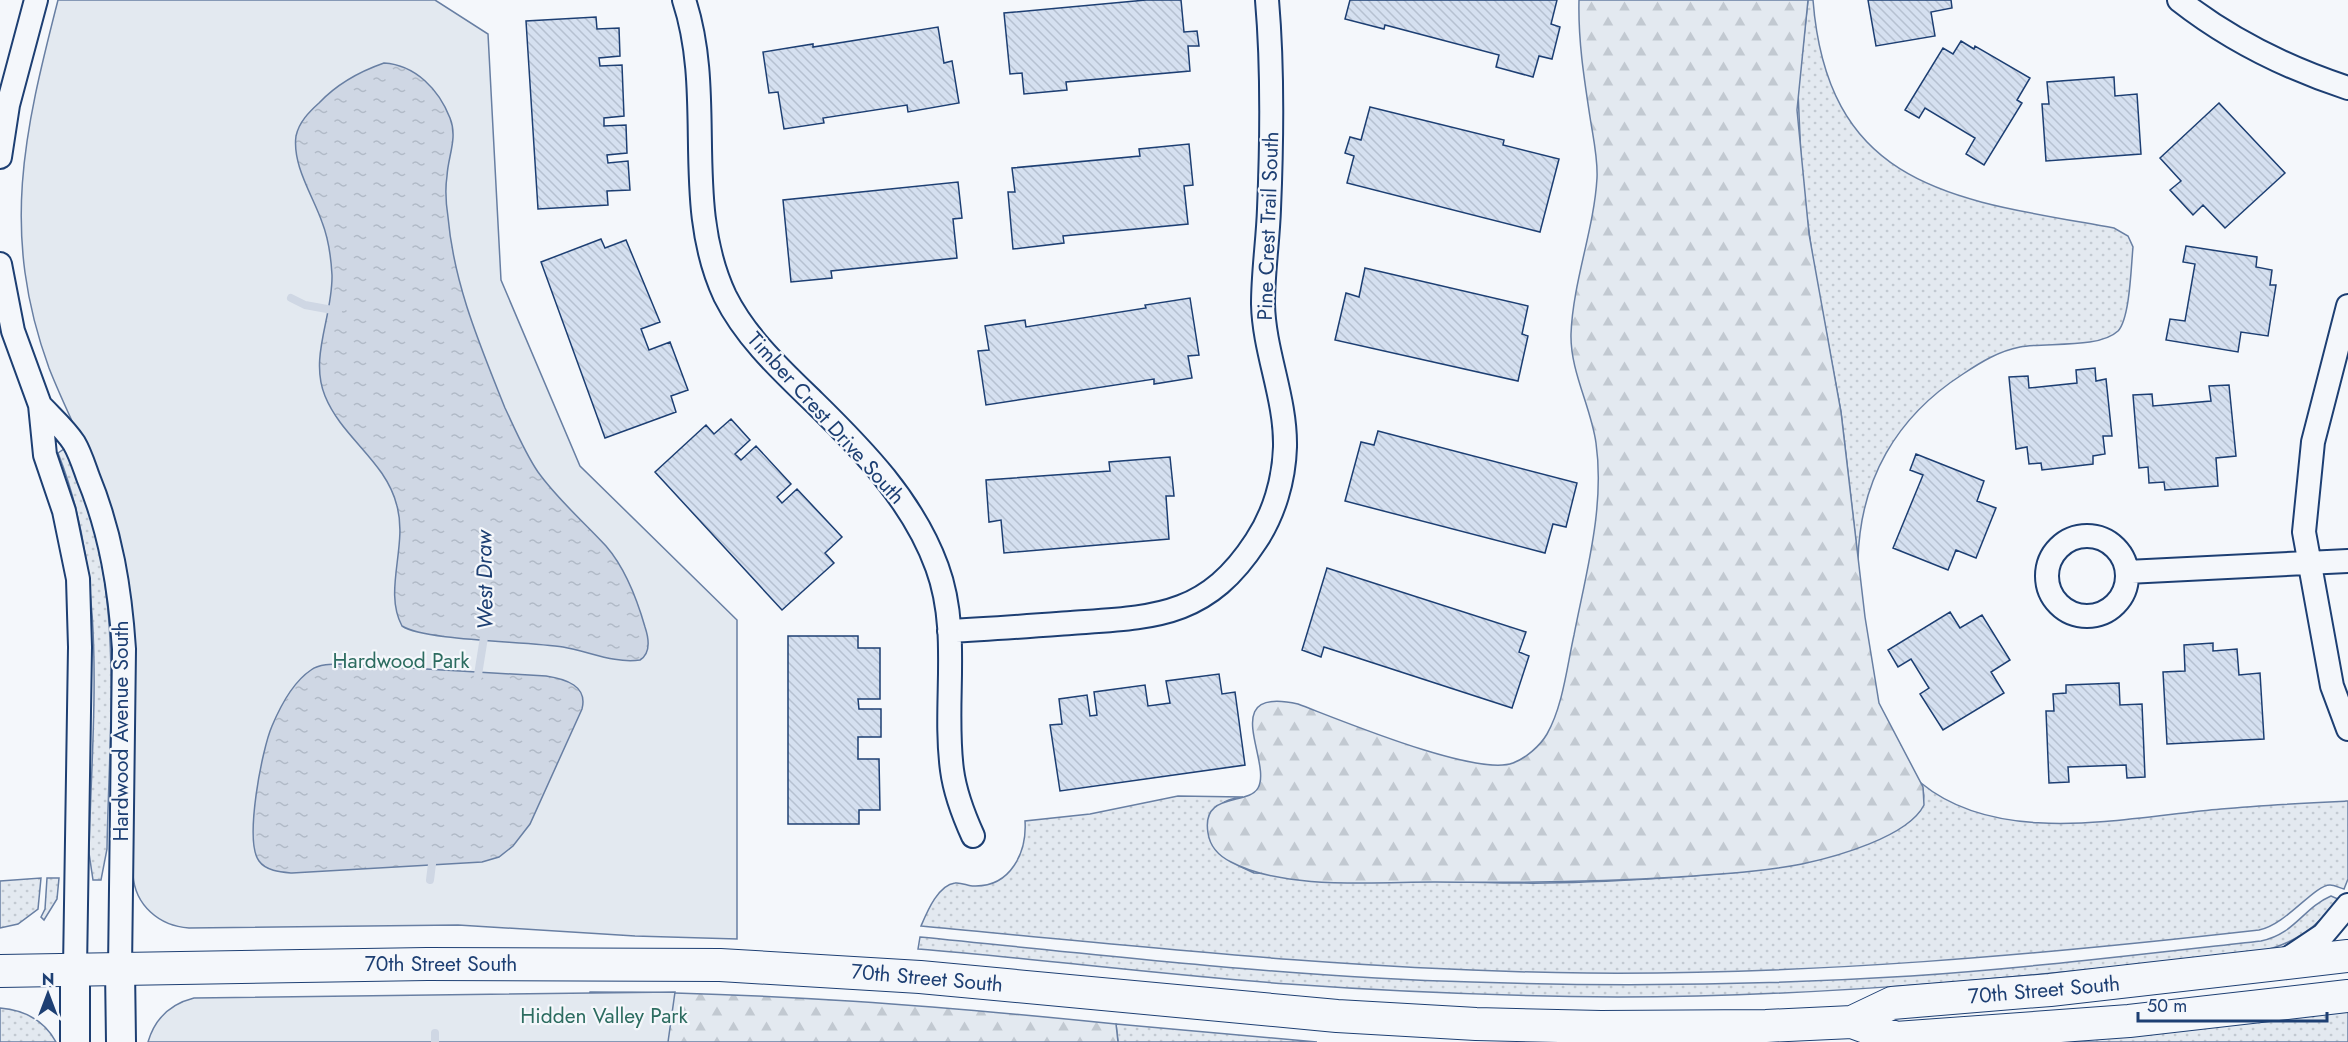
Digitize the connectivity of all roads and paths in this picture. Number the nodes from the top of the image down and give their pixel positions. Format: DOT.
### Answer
graph roads {
  1 [pos="36,0"];
  2 [pos="684,0"];
  3 [pos="1268,0"];
  4 [pos="2180,0"];
  5 [pos="2348,88"];
  6 [pos="0,156"];
  7 [pos="0,264"];
  8 [pos="2348,306"];
  9 [pos="40,405"];
  10 [pos="2308,561"];
  11 [pos="2348,561"];
  12 [pos="2127,572"];
  13 [pos="949,631"];
  14 [pos="2348,729"];
  15 [pos="973,836"];
  16 [pos="2348,905"];
  17 [pos="2348,956"];
  18 [pos="2276,965"];
  19 [pos="75,969"];
  20 [pos="120,969"];
  21 [pos="0,970"];
  22 [pos="2345,995"];
  23 [pos="1852,1022"];
  24 [pos="75,1042"];
  25 [pos="121,1042"];
  1 -- 6 [label="street"];
  2 -- 13 [label="street, Timber Crest Drive South"];
  3 -- 13 [label="street, Pine Crest Trail South"];
  4 -- 5 [label="street"];
  7 -- 9 [label="street, Hardwood Avenue South"];
  8 -- 10 [label="street"];
  9 -- 19 [label="street, Hardwood Avenue South"];
  9 -- 20 [label="street, Hardwood Avenue South"];
  10 -- 11 [label="street"];
  10 -- 12 [label="street"];
  10 -- 14 [label="street"];
  13 -- 15 [label="street, Timber Crest Drive South"];
  16 -- 18 [label="street"];
  17 -- 18 [label="main road, 70th Street South"];
  18 -- 23 [label="main road, 70th Street South"];
  19 -- 20 [label="main road, 70th Street South"];
  19 -- 21 [label="main road, 70th Street South"];
  19 -- 24 [label="street, Hardwood Avenue South"];
  20 -- 23 [label="main road, 70th Street South"];
  20 -- 25 [label="street, Hardwood Avenue South"];
  22 -- 23 [label="main road, 70th Street South"];
}
